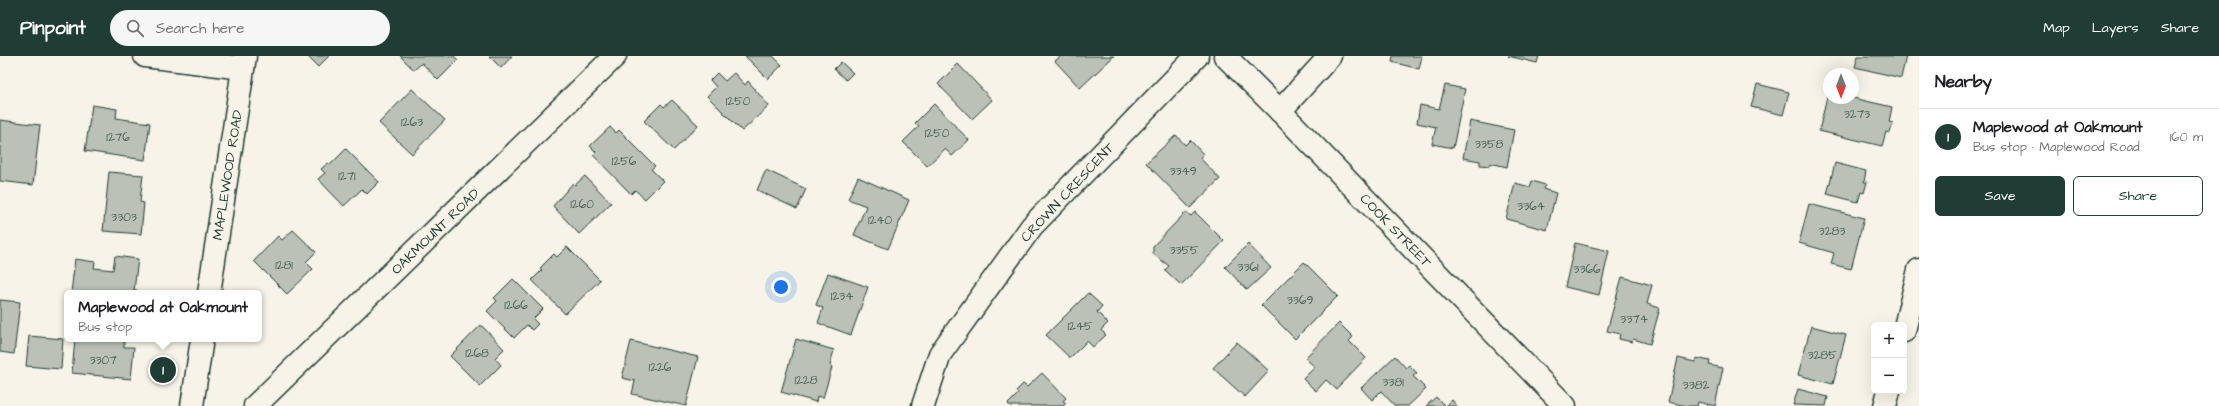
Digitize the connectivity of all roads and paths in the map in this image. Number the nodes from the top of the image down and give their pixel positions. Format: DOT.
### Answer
graph roads {
  1 [pos="145,56"];
  2 [pos="615,56"];
  3 [pos="1197,56"];
  4 [pos="1225,56"];
  5 [pos="1330,56"];
  6 [pos="244,62"];
  7 [pos="1280,111"];
  8 [pos="1919,270"];
  9 [pos="209,290"];
  10 [pos="1906,322"];
  11 [pos="202,342"];
  12 [pos="1888,394"];
  13 [pos="192,406"];
  14 [pos="256,406"];
  15 [pos="923,406"];
  16 [pos="1564,406"];
  17 [pos="1885,406"];
  1 -- 6 [label="street"];
  2 -- 14 [label="street, OAKMOUNT ROAD"];
  3 -- 15 [label="street, CROWN CRESCENT"];
  4 -- 7 [label="street, COOK STREET"];
  5 -- 7 [label="street"];
  6 -- 9 [label="street, MAPLEWOOD ROAD"];
  7 -- 16 [label="street, COOK STREET"];
  8 -- 10 [label="street"];
  11 -- 13 [label="street"];
  12 -- 17 [label="street"];
}
